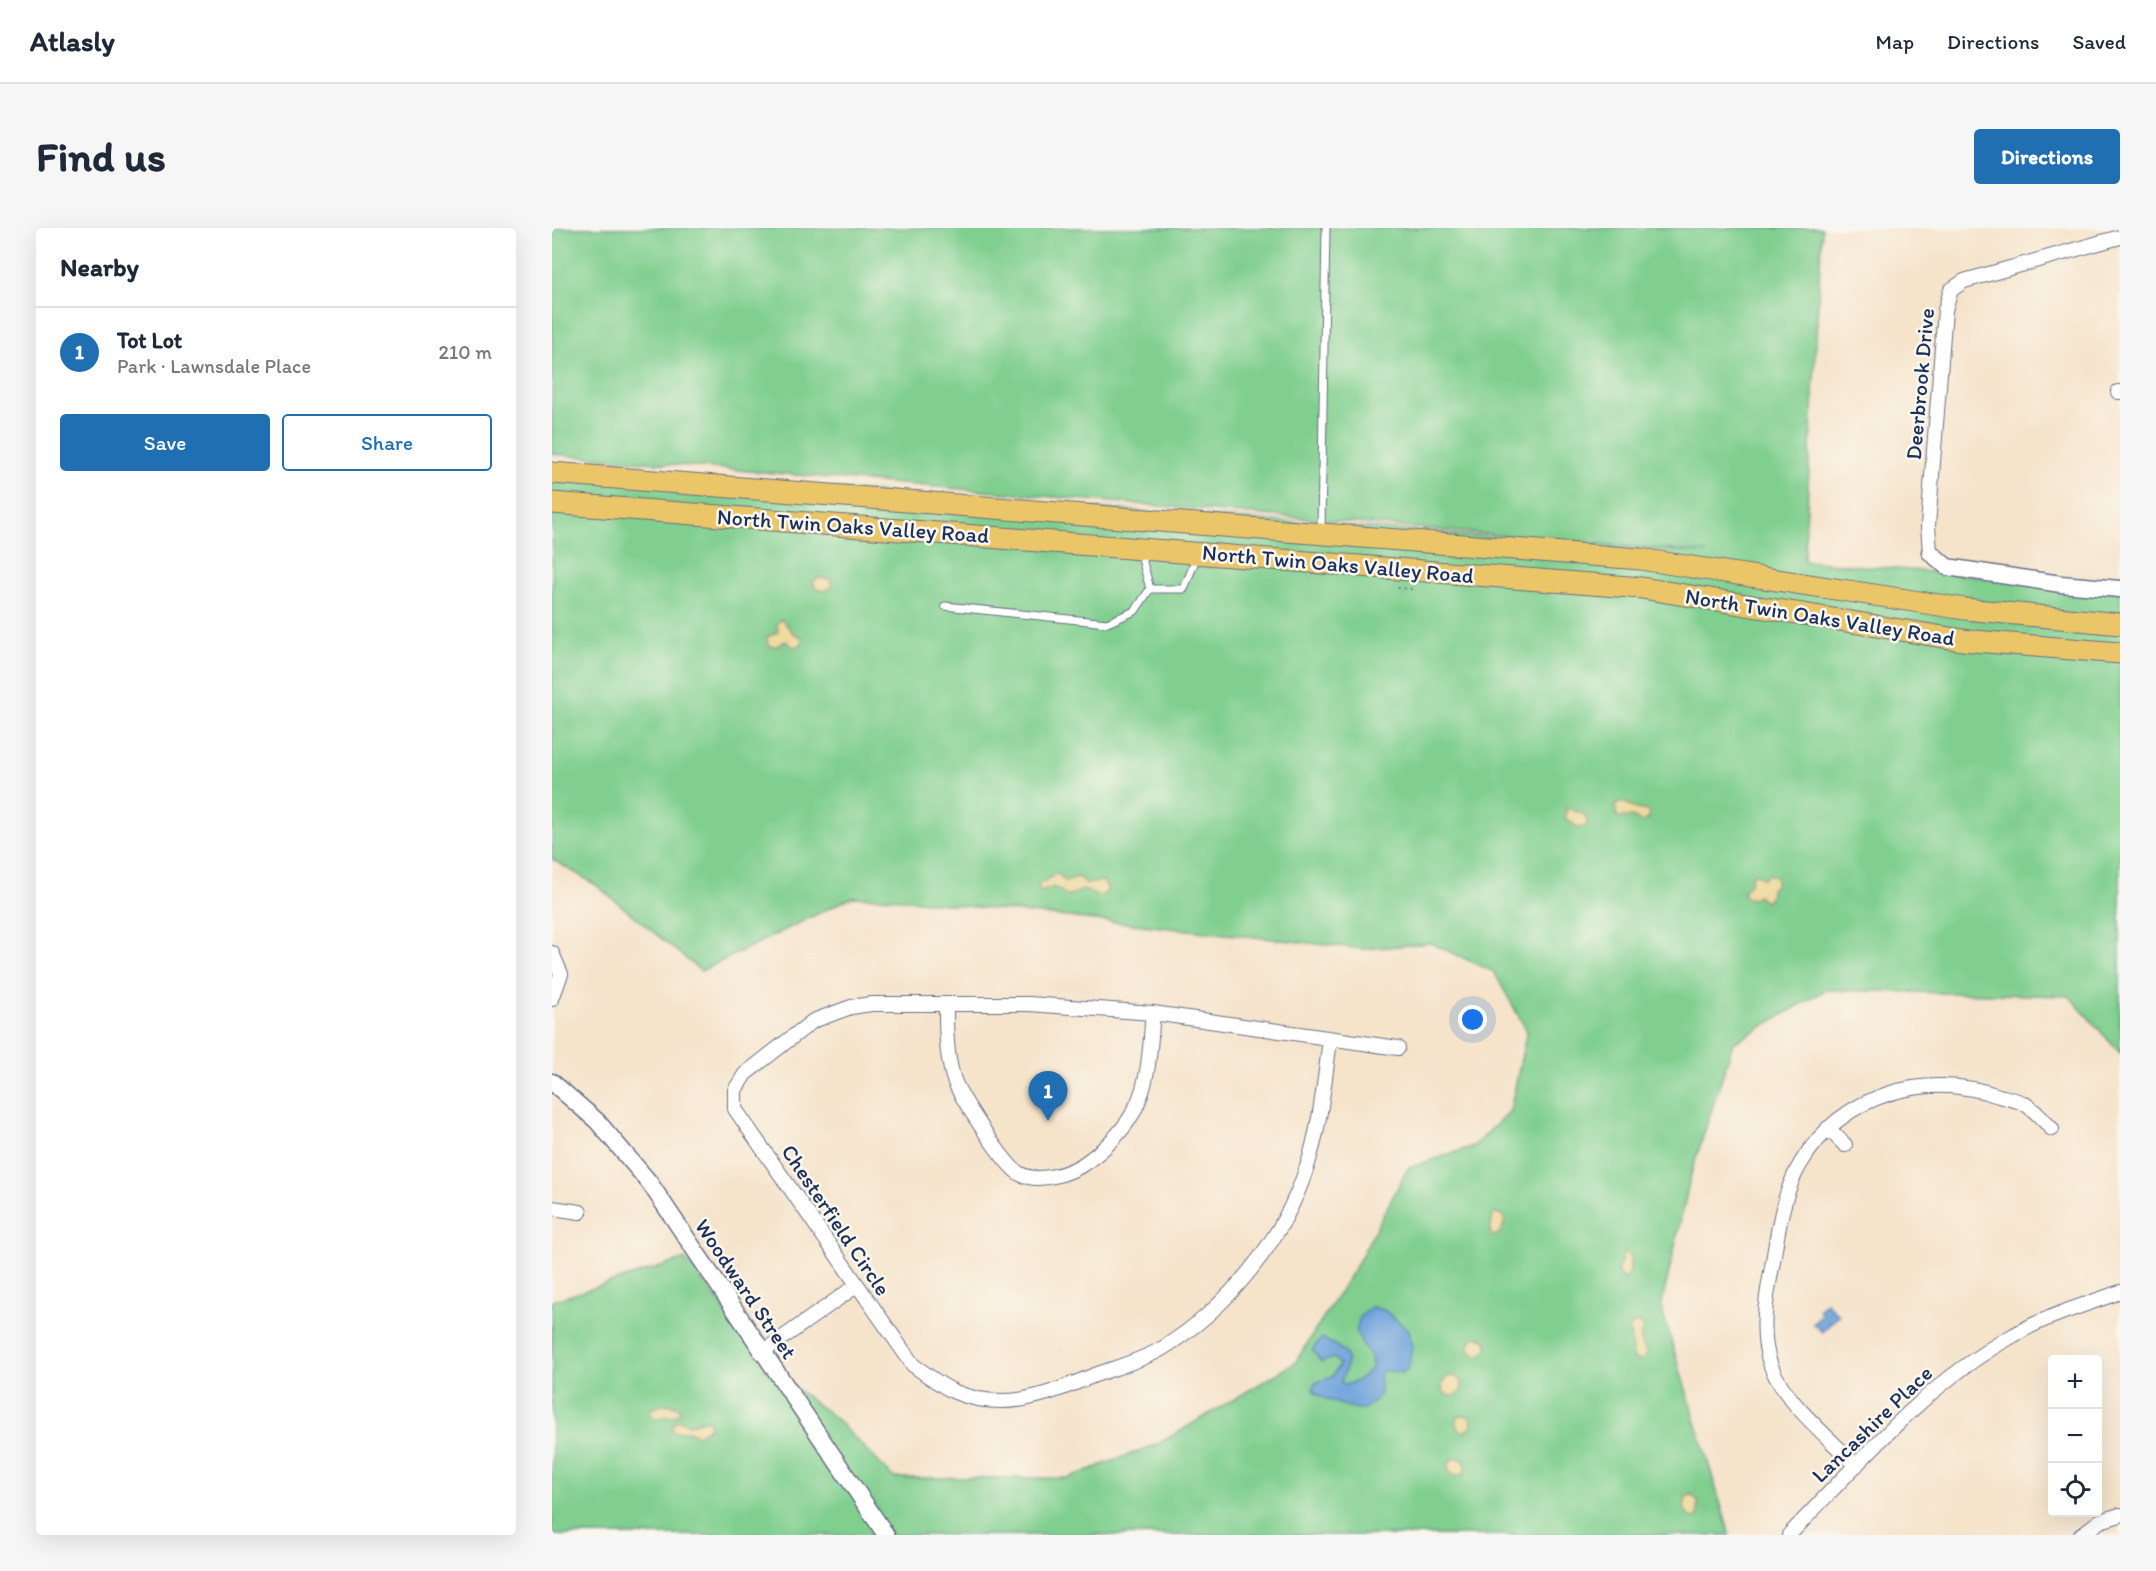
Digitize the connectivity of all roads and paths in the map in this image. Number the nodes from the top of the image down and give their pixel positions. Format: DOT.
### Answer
graph roads {
  1 [pos="1326,228"];
  2 [pos="2120,237"];
  3 [pos="552,473"];
  4 [pos="552,503"];
  5 [pos="1023,512"];
  6 [pos="884,529"];
  7 [pos="1321,534"];
  8 [pos="1133,548"];
  9 [pos="1930,552"];
  10 [pos="1198,553"];
  11 [pos="1389,586"];
  12 [pos="1150,589"];
  13 [pos="1416,589"];
  14 [pos="2120,589"];
  15 [pos="945,606"];
  16 [pos="2120,624"];
  17 [pos="2120,653"];
  18 [pos="552,953"];
  19 [pos="552,999"];
  20 [pos="946,1004"];
  21 [pos="1153,1013"];
  22 [pos="1330,1040"];
  23 [pos="1398,1048"];
  24 [pos="552,1082"];
  25 [pos="1828,1128"];
  26 [pos="2052,1129"];
  27 [pos="1845,1145"];
  28 [pos="552,1208"];
  29 [pos="580,1212"];
  30 [pos="856,1286"];
  31 [pos="2120,1292"];
  32 [pos="761,1353"];
  33 [pos="1856,1466"];
  34 [pos="2120,1515"];
  35 [pos="886,1535"];
  36 [pos="1789,1535"];
  37 [pos="2081,1535"];
  1 -- 7 [label="lane"];
  2 -- 9 [label="street, Deerbrook Drive"];
  3 -- 5 [label="main road, North Twin Oaks Valley Road"];
  4 -- 6 [label="main road, North Twin Oaks Valley Road"];
  5 -- 6 [label="main road"];
  5 -- 7 [label="main road, North Twin Oaks Valley Road"];
  5 -- 8 [label="main road"];
  6 -- 8 [label="main road, North Twin Oaks Valley Road"];
  7 -- 16 [label="main road, North Twin Oaks Valley Road"];
  8 -- 10 [label="main road, North Twin Oaks Valley Road"];
  8 -- 12 [label="lane"];
  9 -- 14 [label="street"];
  10 -- 12 [label="lane"];
  10 -- 17 [label="main road, North Twin Oaks Valley Road"];
  11 -- 13 [label="path"];
  12 -- 15 [label="lane"];
  18 -- 19 [label="street"];
  20 -- 21 [label="street, Chesterfield Circle"];
  20 -- 21 [label="street"];
  20 -- 30 [label="street, Chesterfield Circle"];
  21 -- 22 [label="street, Chesterfield Circle"];
  22 -- 23 [label="street, Chesterfield Circle"];
  22 -- 30 [label="street, Chesterfield Circle"];
  24 -- 32 [label="street, Woodward Street"];
  25 -- 26 [label="street"];
  25 -- 27 [label="street"];
  25 -- 33 [label="street"];
  28 -- 29 [label="street"];
  30 -- 32 [label="street"];
  31 -- 33 [label="street, Lancashire Place"];
  32 -- 35 [label="street, Woodward Street"];
  33 -- 36 [label="street, Lancashire Place"];
  34 -- 37 [label="street"];
}
